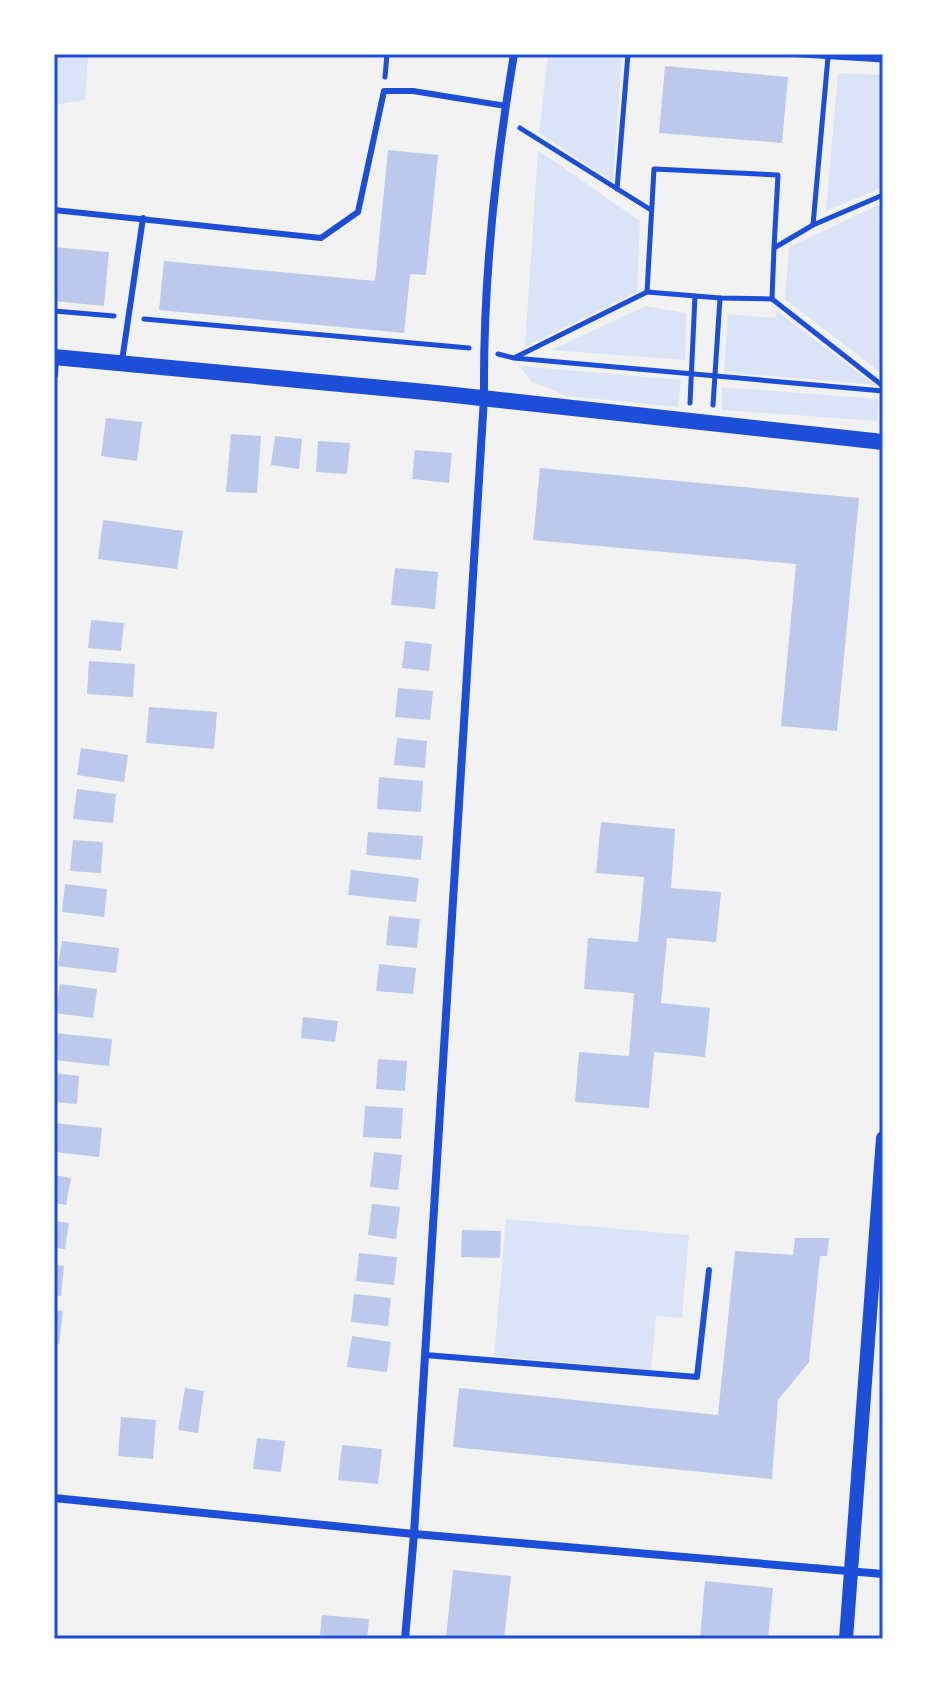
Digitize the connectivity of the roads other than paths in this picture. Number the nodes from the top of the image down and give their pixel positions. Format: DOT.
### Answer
graph roads {
  1 [pos="514,54"];
  2 [pos="506,106"];
  3 [pos="54,210"];
  4 [pos="143,218"];
  5 [pos="55,357"];
  6 [pos="122,364"];
  7 [pos="54,375"];
  8 [pos="484,398"];
  9 [pos="883,442"];
  10 [pos="883,1138"];
  11 [pos="709,1270"];
  12 [pos="425,1355"];
  13 [pos="54,1498"];
  14 [pos="414,1534"];
  15 [pos="852,1571"];
  16 [pos="883,1574"];
  17 [pos="405,1639"];
  18 [pos="846,1639"];
  1 -- 2 [label="street"];
  2 -- 4 [label="lane"];
  2 -- 8 [label="street"];
  3 -- 4 [label="lane"];
  4 -- 6 [label="lane"];
  5 -- 6 [label="main road"];
  5 -- 7 [label="street"];
  6 -- 8 [label="main road"];
  8 -- 9 [label="main road"];
  8 -- 12 [label="street"];
  10 -- 15 [label="street"];
  11 -- 12 [label="lane"];
  12 -- 14 [label="street"];
  13 -- 14 [label="street"];
  14 -- 15 [label="street"];
  14 -- 17 [label="street"];
  15 -- 16 [label="street"];
  15 -- 18 [label="street"];
}
